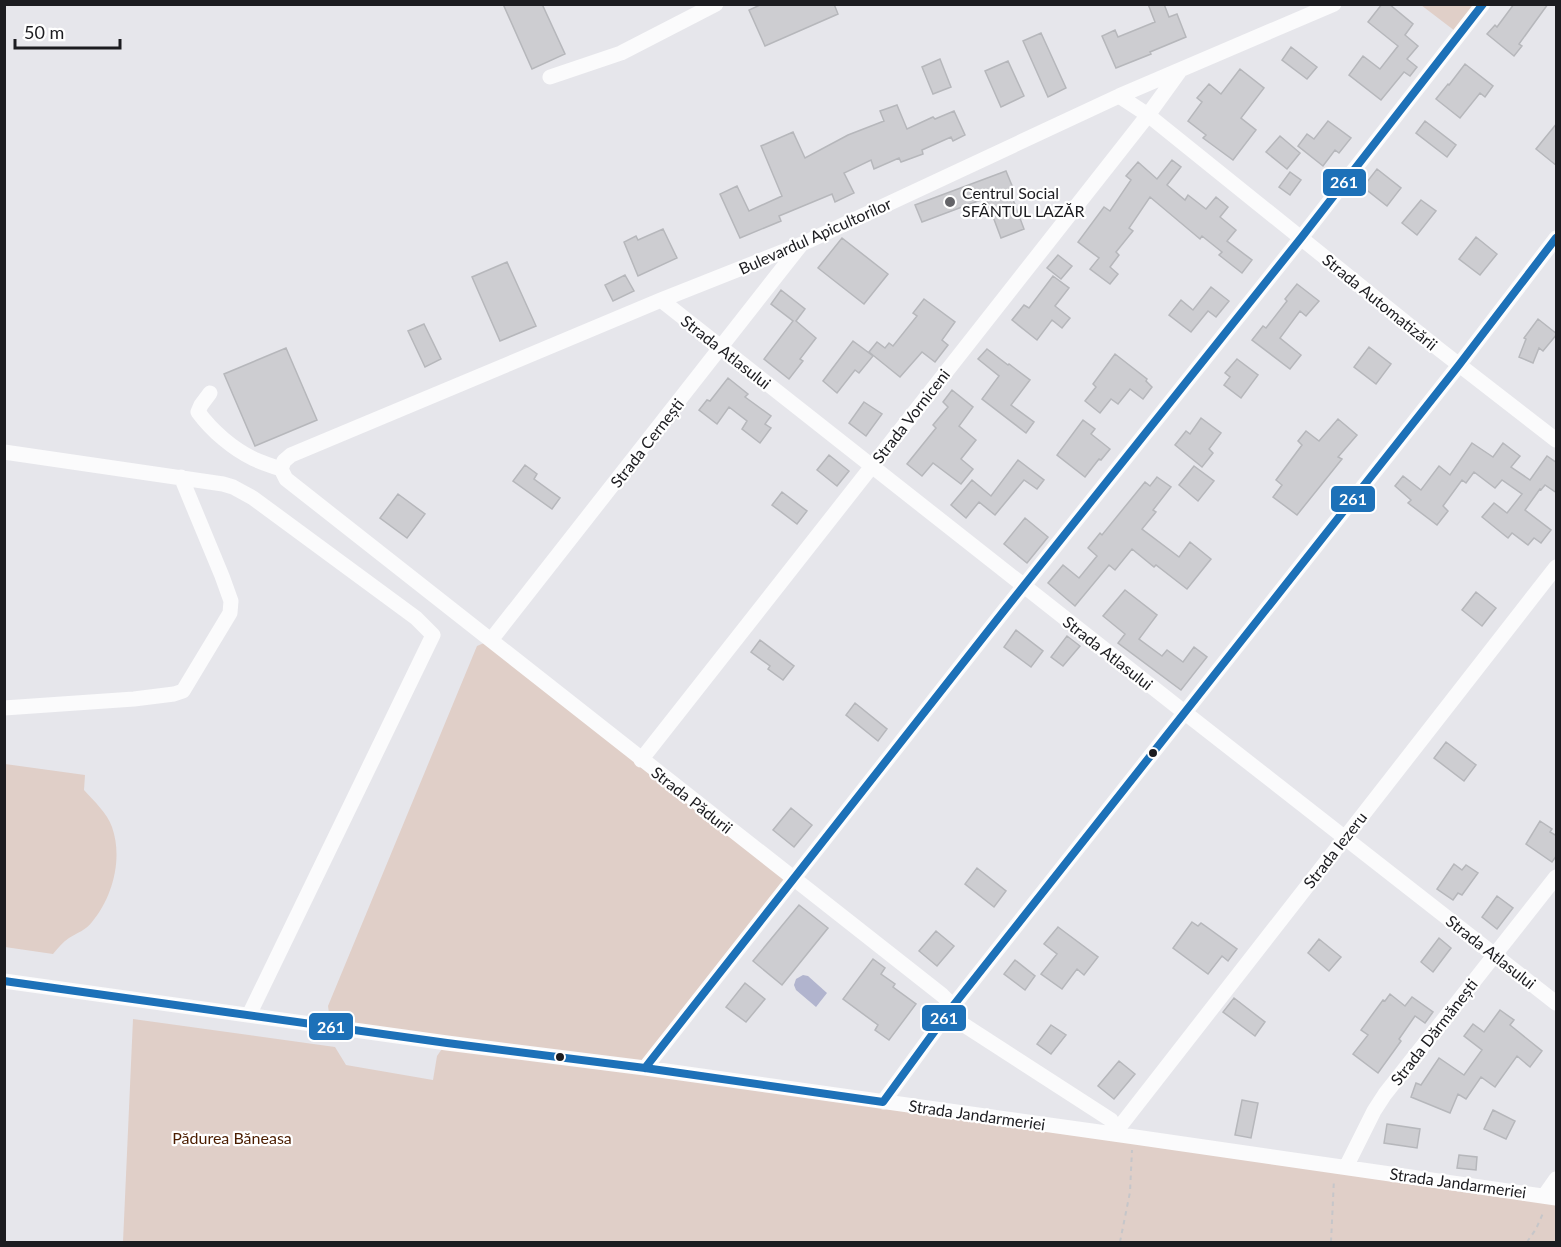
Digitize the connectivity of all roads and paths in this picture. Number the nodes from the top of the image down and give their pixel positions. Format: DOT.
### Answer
graph roads {
  1 [pos="716,4"];
  2 [pos="1334,4"];
  3 [pos="1483,4"];
  4 [pos="1180,71"];
  5 [pos="550,77"];
  6 [pos="1119,96"];
  7 [pos="1148,115"];
  8 [pos="1301,238"];
  9 [pos="1557,238"];
  10 [pos="802,244"];
  11 [pos="661,300"];
  12 [pos="721,348"];
  13 [pos="1459,365"];
  14 [pos="210,393"];
  15 [pos="1557,441"];
  16 [pos="4,452"];
  17 [pos="871,467"];
  18 [pos="281,469"];
  19 [pos="180,477"];
  20 [pos="1557,567"];
  21 [pos="1023,586"];
  22 [pos="490,640"];
  23 [pos="4,708"];
  24 [pos="1184,712"];
  25 [pos="641,760"];
  26 [pos="1345,837"];
  27 [pos="1557,877"];
  28 [pos="793,879"];
  29 [pos="1495,956"];
  30 [pos="4,981"];
  31 [pos="1557,1003"];
  32 [pos="953,1006"];
  33 [pos="249,1015"];
  34 [pos="645,1068"];
  35 [pos="883,1102"];
  36 [pos="1114,1134"];
  37 [pos="1132,1136"];
  38 [pos="1340,1166"];
  39 [pos="1557,1179"];
  40 [pos="1550,1197"];
  41 [pos="1120,1242"];
  42 [pos="1330,1242"];
  43 [pos="1527,1242"];
  1 -- 5 [label="street"];
  2 -- 4 [label="street, Bulevardul Apicultorilor"];
  3 -- 8 [label="street"];
  4 -- 6 [label="street, Bulevardul Apicultorilor"];
  4 -- 7 [label="street, Strada Vorniceni"];
  6 -- 7 [label="street, Strada Automatizării"];
  6 -- 10 [label="street, Bulevardul Apicultorilor"];
  7 -- 8 [label="street, Strada Automatizării"];
  7 -- 17 [label="street, Strada Vorniceni"];
  8 -- 13 [label="street, Strada Automatizării"];
  8 -- 21 [label="street"];
  9 -- 13 [label="street"];
  10 -- 11 [label="street, Bulevardul Apicultorilor"];
  10 -- 12 [label="street, Strada Cernești"];
  11 -- 12 [label="street, Strada Atlasului"];
  11 -- 18 [label="street, Bulevardul Apicultorilor"];
  12 -- 17 [label="street, Strada Atlasului"];
  12 -- 22 [label="street, Strada Cernești"];
  13 -- 15 [label="street, Strada Automatizării"];
  13 -- 24 [label="street"];
  14 -- 18 [label="street"];
  16 -- 19 [label="street"];
  17 -- 21 [label="street, Strada Atlasului"];
  17 -- 25 [label="street, Strada Vorniceni"];
  18 -- 22 [label="street, Strada Pădurii"];
  19 -- 23 [label="street"];
  19 -- 33 [label="street"];
  20 -- 26 [label="street, Strada Iezeru"];
  21 -- 24 [label="street, Strada Atlasului"];
  21 -- 28 [label="street"];
  22 -- 25 [label="street, Strada Pădurii"];
  24 -- 26 [label="street, Strada Atlasului"];
  24 -- 32 [label="street"];
  25 -- 28 [label="street, Strada Pădurii"];
  26 -- 29 [label="street, Strada Atlasului"];
  26 -- 36 [label="street, Strada Iezeru"];
  27 -- 29 [label="street, Strada Dărmănești"];
  28 -- 32 [label="street, Strada Pădurii"];
  28 -- 34 [label="street"];
  29 -- 31 [label="street, Strada Atlasului"];
  29 -- 38 [label="street, Strada Dărmănești"];
  30 -- 33 [label="street, Strada Jandarmeriei"];
  32 -- 35 [label="street"];
  32 -- 36 [label="street, Strada Pădurii"];
  33 -- 34 [label="street, Strada Jandarmeriei"];
  34 -- 35 [label="street, Strada Jandarmeriei"];
  35 -- 36 [label="street, Strada Jandarmeriei"];
  36 -- 37 [label="street, Strada Jandarmeriei"];
  37 -- 38 [label="street, Strada Jandarmeriei"];
  37 -- 41 [label="path"];
  38 -- 40 [label="street, Strada Jandarmeriei"];
  38 -- 42 [label="path"];
  39 -- 40 [label="street"];
  40 -- 43 [label="path"];
}
